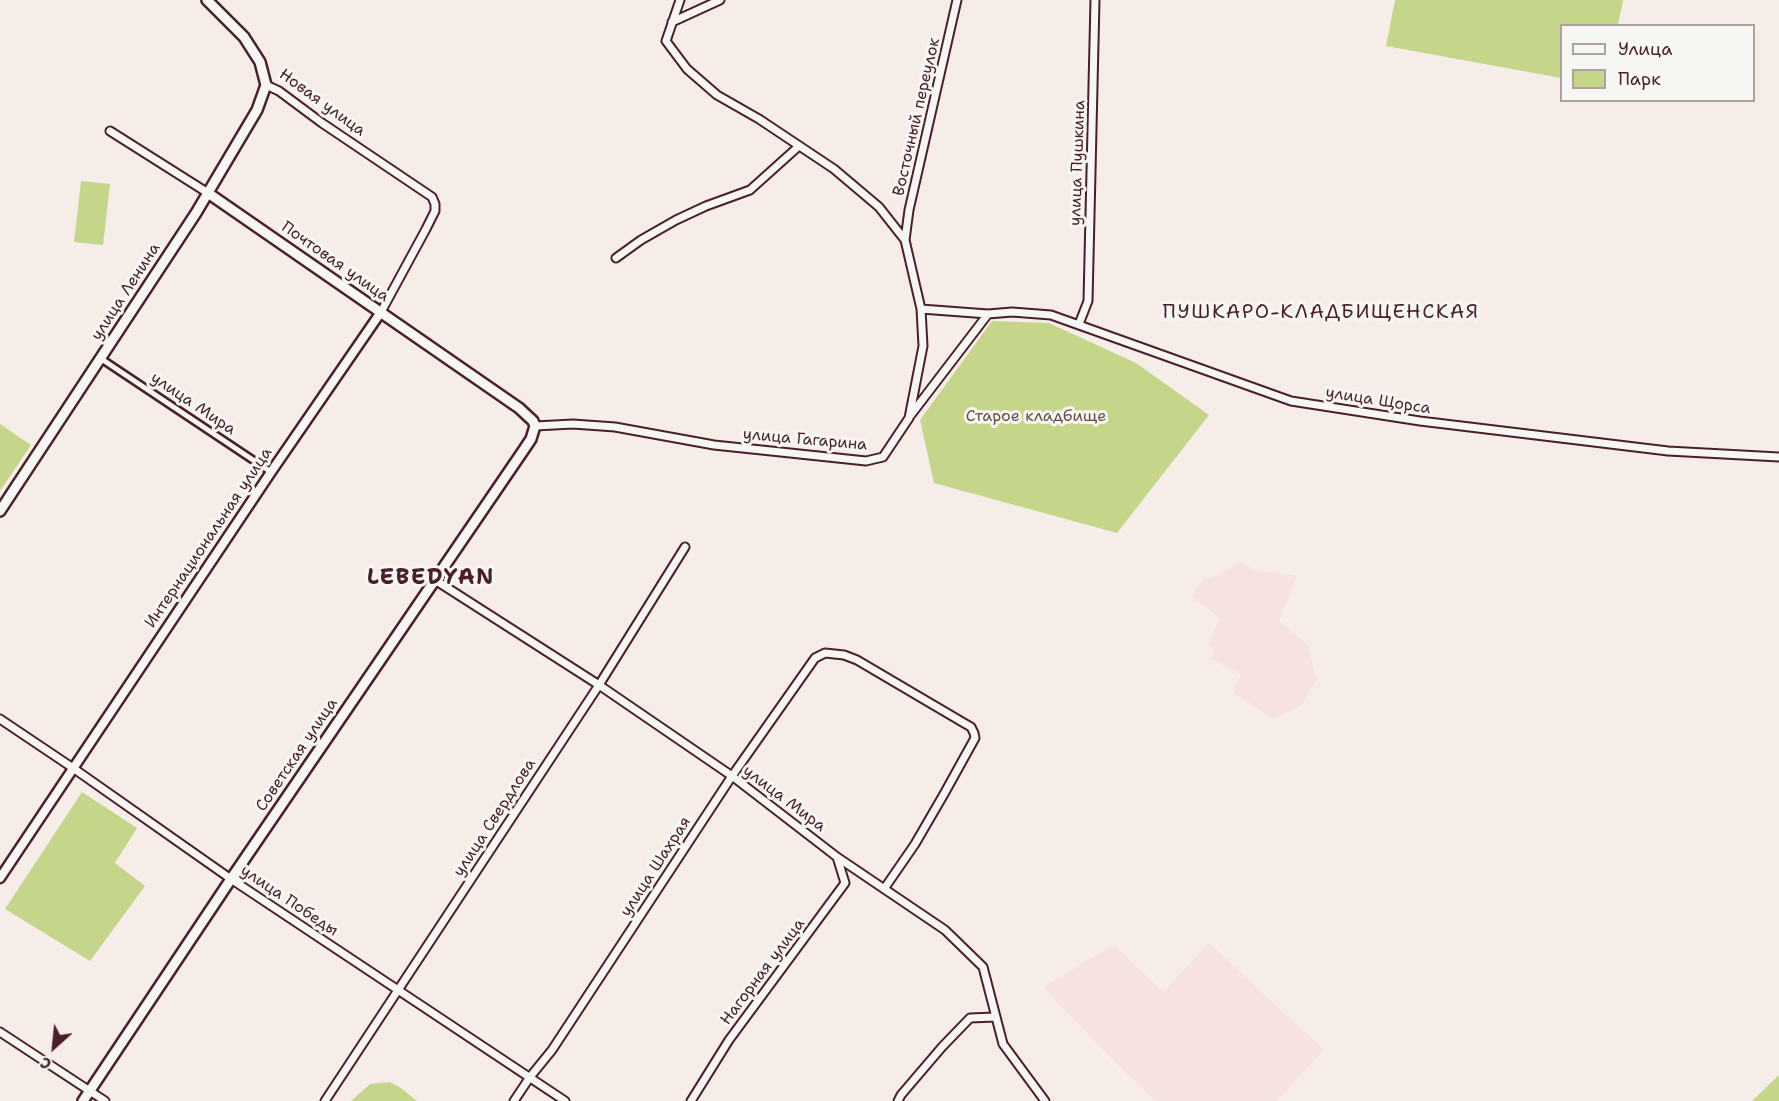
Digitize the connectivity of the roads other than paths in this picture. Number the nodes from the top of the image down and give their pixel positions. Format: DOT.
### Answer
graph roads {
  1 [pos="207,0"];
  2 [pos="680,0"];
  3 [pos="720,0"];
  4 [pos="957,0"];
  5 [pos="1095,0"];
  6 [pos="672,22"];
  7 [pos="266,85"];
  8 [pos="110,131"];
  9 [pos="799,146"];
  10 [pos="208,193"];
  11 [pos="435,212"];
  12 [pos="905,240"];
  13 [pos="616,258"];
  14 [pos="921,309"];
  15 [pos="381,312"];
  16 [pos="988,314"];
  17 [pos="1078,324"];
  18 [pos="100,358"];
  19 [pos="909,418"];
  20 [pos="535,426"];
  21 [pos="1779,457"];
  22 [pos="271,472"];
  23 [pos="0,511"];
  24 [pos="684,547"];
  25 [pos="435,580"];
  26 [pos="599,685"];
  27 [pos="0,719"];
  28 [pos="74,768"];
  29 [pos="732,776"];
  30 [pos="837,857"];
  31 [pos="0,878"];
  32 [pos="231,879"];
  33 [pos="885,889"];
  34 [pos="398,990"];
  35 [pos="995,1017"];
  36 [pos="0,1032"];
  37 [pos="530,1077"];
  38 [pos="90,1090"];
  39 [pos="83,1101"];
  40 [pos="105,1101"];
  41 [pos="325,1101"];
  42 [pos="514,1101"];
  43 [pos="566,1101"];
  44 [pos="692,1101"];
  45 [pos="898,1101"];
  46 [pos="1045,1101"];
  1 -- 7 [label="main road, Новая улица"];
  2 -- 6 [label="street, улица Гагарина"];
  3 -- 6 [label="street"];
  4 -- 12 [label="street, Восточный переулок"];
  5 -- 17 [label="street, улица Пушкина"];
  6 -- 9 [label="street, улица Гагарина"];
  7 -- 10 [label="main road, улица Ленина"];
  7 -- 11 [label="street, Новая улица"];
  8 -- 10 [label="street, Почтовая улица"];
  9 -- 12 [label="street, улица Гагарина"];
  9 -- 13 [label="street"];
  10 -- 15 [label="main road, Почтовая улица"];
  10 -- 18 [label="main road, улица Ленина"];
  11 -- 15 [label="street, Интернациональная улица"];
  12 -- 14 [label="street, улица Гагарина"];
  14 -- 16 [label="street, улица Щорса"];
  14 -- 19 [label="street, улица Гагарина"];
  15 -- 20 [label="main road, Почтовая улица"];
  15 -- 22 [label="street, Интернациональная улица"];
  16 -- 17 [label="street, улица Щорса"];
  16 -- 19 [label="street"];
  17 -- 21 [label="street, улица Щорса"];
  18 -- 22 [label="street, улица Мира"];
  18 -- 23 [label="main road, улица Ленина"];
  19 -- 20 [label="street, улица Гагарина"];
  20 -- 25 [label="main road, Советская улица"];
  22 -- 28 [label="street, Интернациональная улица"];
  24 -- 26 [label="street, улица Свердлова"];
  25 -- 26 [label="street, улица Мира"];
  25 -- 32 [label="main road, Советская улица"];
  26 -- 29 [label="street, улица Мира"];
  26 -- 34 [label="street, улица Свердлова"];
  27 -- 28 [label="street, улица Победы"];
  28 -- 31 [label="street, Интернациональная улица"];
  28 -- 32 [label="street, улица Победы"];
  29 -- 30 [label="street, улица Мира"];
  29 -- 33 [label="street, улица Шахрая"];
  29 -- 37 [label="street, улица Шахрая"];
  30 -- 33 [label="street, улица Мира"];
  30 -- 44 [label="street, Нагорная улица"];
  32 -- 34 [label="street, улица Победы"];
  32 -- 38 [label="main road, Советская улица"];
  33 -- 35 [label="street, улица Мира"];
  34 -- 37 [label="street, улица Победы"];
  34 -- 41 [label="street, улица Свердлова"];
  35 -- 45 [label="street"];
  35 -- 46 [label="street, улица Мира"];
  36 -- 38 [label="street"];
  37 -- 42 [label="street, улица Шахрая"];
  37 -- 43 [label="street, улица Победы"];
  38 -- 39 [label="main road, Советская улица"];
  38 -- 40 [label="street"];
}
